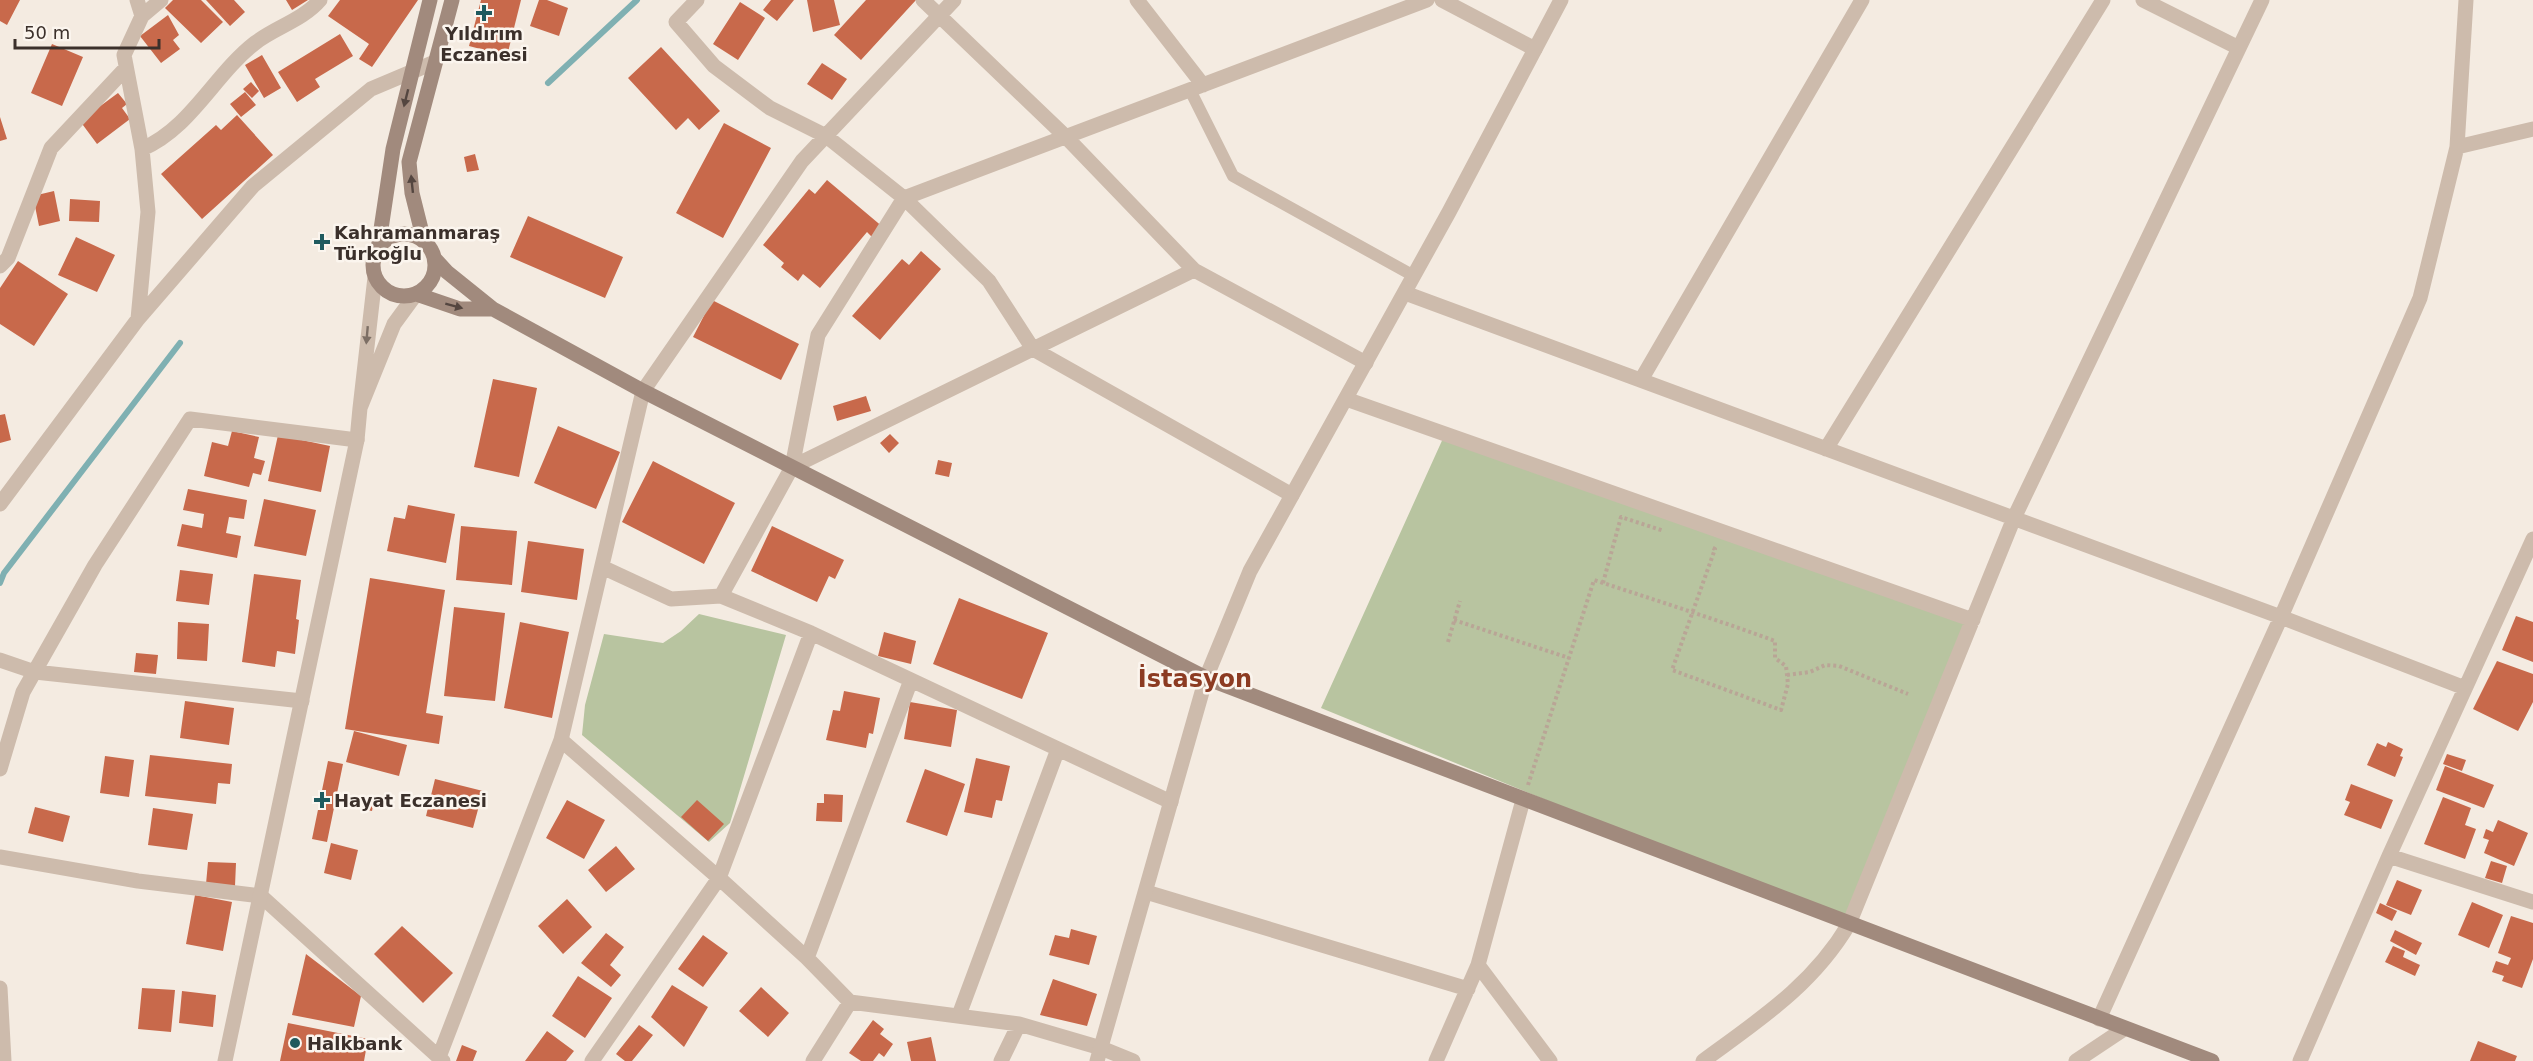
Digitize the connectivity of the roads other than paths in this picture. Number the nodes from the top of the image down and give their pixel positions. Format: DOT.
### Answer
graph roads {
  1 [pos="137,0"];
  2 [pos="161,0"];
  3 [pos="320,0"];
  4 [pos="430,0"];
  5 [pos="452,0"];
  6 [pos="696,0"];
  7 [pos="923,0"];
  8 [pos="954,0"];
  9 [pos="1137,0"];
  10 [pos="1426,0"];
  11 [pos="1442,0"];
  12 [pos="1561,0"];
  13 [pos="1862,0"];
  14 [pos="2103,0"];
  15 [pos="2143,0"];
  16 [pos="2262,0"];
  17 [pos="2466,0"];
  18 [pos="940,14"];
  19 [pos="142,16"];
  20 [pos="2240,48"];
  21 [pos="1535,49"];
  22 [pos="435,62"];
  23 [pos="126,68"];
  24 [pos="412,72"];
  25 [pos="1197,87"];
  26 [pos="2533,129"];
  27 [pos="825,135"];
  28 [pos="1066,137"];
  29 [pos="2457,147"];
  30 [pos="142,149"];
  31 [pos="904,198"];
  32 [pos="424,241"];
  33 [pos="378,249"];
  34 [pos="435,259"];
  35 [pos="0,266"];
  36 [pos="1194,270"];
  37 [pos="1414,276"];
  38 [pos="375,277"];
  39 [pos="1405,293"];
  40 [pos="416,294"];
  41 [pos="493,309"];
  42 [pos="138,318"];
  43 [pos="1033,349"];
  44 [pos="1366,363"];
  45 [pos="1641,380"];
  46 [pos="643,391"];
  47 [pos="1346,399"];
  48 [pos="360,408"];
  49 [pos="357,440"];
  50 [pos="1826,449"];
  51 [pos="792,467"];
  52 [pos="1292,495"];
  53 [pos="0,504"];
  54 [pos="2014,518"];
  55 [pos="2533,539"];
  56 [pos="602,567"];
  57 [pos="721,596"];
  58 [pos="2281,616"];
  59 [pos="1973,620"];
  60 [pos="811,633"];
  61 [pos="0,660"];
  62 [pos="34,672"];
  63 [pos="1206,678"];
  64 [pos="911,680"];
  65 [pos="2465,688"];
  66 [pos="302,701"];
  67 [pos="561,740"];
  68 [pos="1058,749"];
  69 [pos="0,769"];
  70 [pos="1523,800"];
  71 [pos="1171,802"];
  72 [pos="2389,856"];
  73 [pos="0,857"];
  74 [pos="719,878"];
  75 [pos="1146,892"];
  76 [pos="261,896"];
  77 [pos="2533,902"];
  78 [pos="1849,924"];
  79 [pos="807,958"];
  80 [pos="1478,965"];
  81 [pos="0,988"];
  82 [pos="1468,989"];
  83 [pos="850,1002"];
  84 [pos="959,1015"];
  85 [pos="2099,1019"];
  86 [pos="1019,1024"];
  87 [pos="2124,1029"];
  88 [pos="1099,1055"];
  89 [pos="441,1059"];
  90 [pos="4,1061"];
  91 [pos="225,1061"];
  92 [pos="592,1061"];
  93 [pos="813,1061"];
  94 [pos="1001,1061"];
  95 [pos="1133,1061"];
  96 [pos="1436,1061"];
  97 [pos="1550,1061"];
  98 [pos="1703,1061"];
  99 [pos="2076,1061"];
  100 [pos="2212,1061"];
  101 [pos="2300,1061"];
  1 -- 19 [label="street"];
  2 -- 19 [label="street"];
  3 -- 30 [label="street"];
  4 -- 24 [label="main road"];
  5 -- 22 [label="main road"];
  6 -- 27 [label="street"];
  7 -- 18 [label="street"];
  8 -- 18 [label="street"];
  9 -- 25 [label="street"];
  10 -- 25 [label="street"];
  11 -- 21 [label="street"];
  12 -- 21 [label="street"];
  13 -- 45 [label="street"];
  14 -- 50 [label="street"];
  15 -- 20 [label="street"];
  16 -- 20 [label="street"];
  17 -- 29 [label="street"];
  18 -- 27 [label="street"];
  18 -- 28 [label="street"];
  19 -- 23 [label="street"];
  20 -- 54 [label="street"];
  21 -- 37 [label="street"];
  22 -- 24 [label="street"];
  32 -- 22 [label="main road, one-way"];
  23 -- 30 [label="street"];
  23 -- 35 [label="street"];
  24 -- 33 [label="main road, one-way"];
  24 -- 42 [label="street"];
  25 -- 28 [label="street"];
  25 -- 37 [label="lane"];
  26 -- 29 [label="street"];
  27 -- 31 [label="street"];
  27 -- 46 [label="street"];
  28 -- 31 [label="street"];
  28 -- 36 [label="street"];
  29 -- 58 [label="street"];
  30 -- 42 [label="street"];
  31 -- 43 [label="street"];
  31 -- 51 [label="street"];
  32 -- 33 [label="main road"];
  32 -- 34 [label="main road"];
  33 -- 38 [label="main road"];
  34 -- 40 [label="main road"];
  34 -- 41 [label="main road"];
  36 -- 43 [label="street"];
  36 -- 44 [label="street"];
  37 -- 39 [label="street"];
  38 -- 40 [label="main road"];
  38 -- 48 [label="street, one-way"];
  39 -- 44 [label="street"];
  39 -- 45 [label="street"];
  40 -- 41 [label="main road, one-way"];
  40 -- 48 [label="street"];
  41 -- 46 [label="main road"];
  42 -- 53 [label="street"];
  43 -- 51 [label="street"];
  43 -- 52 [label="street"];
  44 -- 47 [label="street"];
  45 -- 50 [label="street"];
  46 -- 51 [label="main road"];
  46 -- 56 [label="street"];
  47 -- 52 [label="street"];
  47 -- 59 [label="street"];
  48 -- 49 [label="street"];
  49 -- 62 [label="street"];
  49 -- 66 [label="street"];
  50 -- 54 [label="street"];
  51 -- 57 [label="street"];
  51 -- 63 [label="main road"];
  52 -- 63 [label="street"];
  54 -- 58 [label="street"];
  54 -- 59 [label="street"];
  55 -- 65 [label="street"];
  56 -- 57 [label="street"];
  56 -- 67 [label="street"];
  57 -- 60 [label="street"];
  58 -- 65 [label="street"];
  58 -- 85 [label="street"];
  59 -- 78 [label="street"];
  60 -- 64 [label="street"];
  60 -- 74 [label="street"];
  61 -- 62 [label="street"];
  62 -- 66 [label="street"];
  62 -- 69 [label="street"];
  63 -- 70 [label="main road"];
  63 -- 71 [label="street"];
  64 -- 68 [label="street"];
  64 -- 79 [label="street"];
  65 -- 72 [label="street"];
  66 -- 76 [label="street"];
  67 -- 74 [label="street"];
  67 -- 89 [label="street"];
  68 -- 71 [label="street"];
  68 -- 84 [label="street"];
  70 -- 78 [label="main road"];
  70 -- 80 [label="street"];
  71 -- 75 [label="street"];
  72 -- 77 [label="street"];
  72 -- 101 [label="street"];
  73 -- 76 [label="street"];
  74 -- 79 [label="street"];
  74 -- 92 [label="street"];
  75 -- 82 [label="street"];
  75 -- 88 [label="street"];
  76 -- 89 [label="street"];
  76 -- 91 [label="street"];
  78 -- 85 [label="main road"];
  78 -- 98 [label="street"];
  79 -- 83 [label="street"];
  80 -- 82 [label="street"];
  80 -- 97 [label="street"];
  81 -- 90 [label="street"];
  82 -- 96 [label="street"];
  83 -- 84 [label="street"];
  83 -- 93 [label="street"];
  84 -- 86 [label="street"];
  85 -- 87 [label="main road"];
  86 -- 88 [label="street"];
  86 -- 94 [label="street"];
  87 -- 99 [label="street"];
  87 -- 100 [label="main road"];
  88 -- 95 [label="street"];
}
